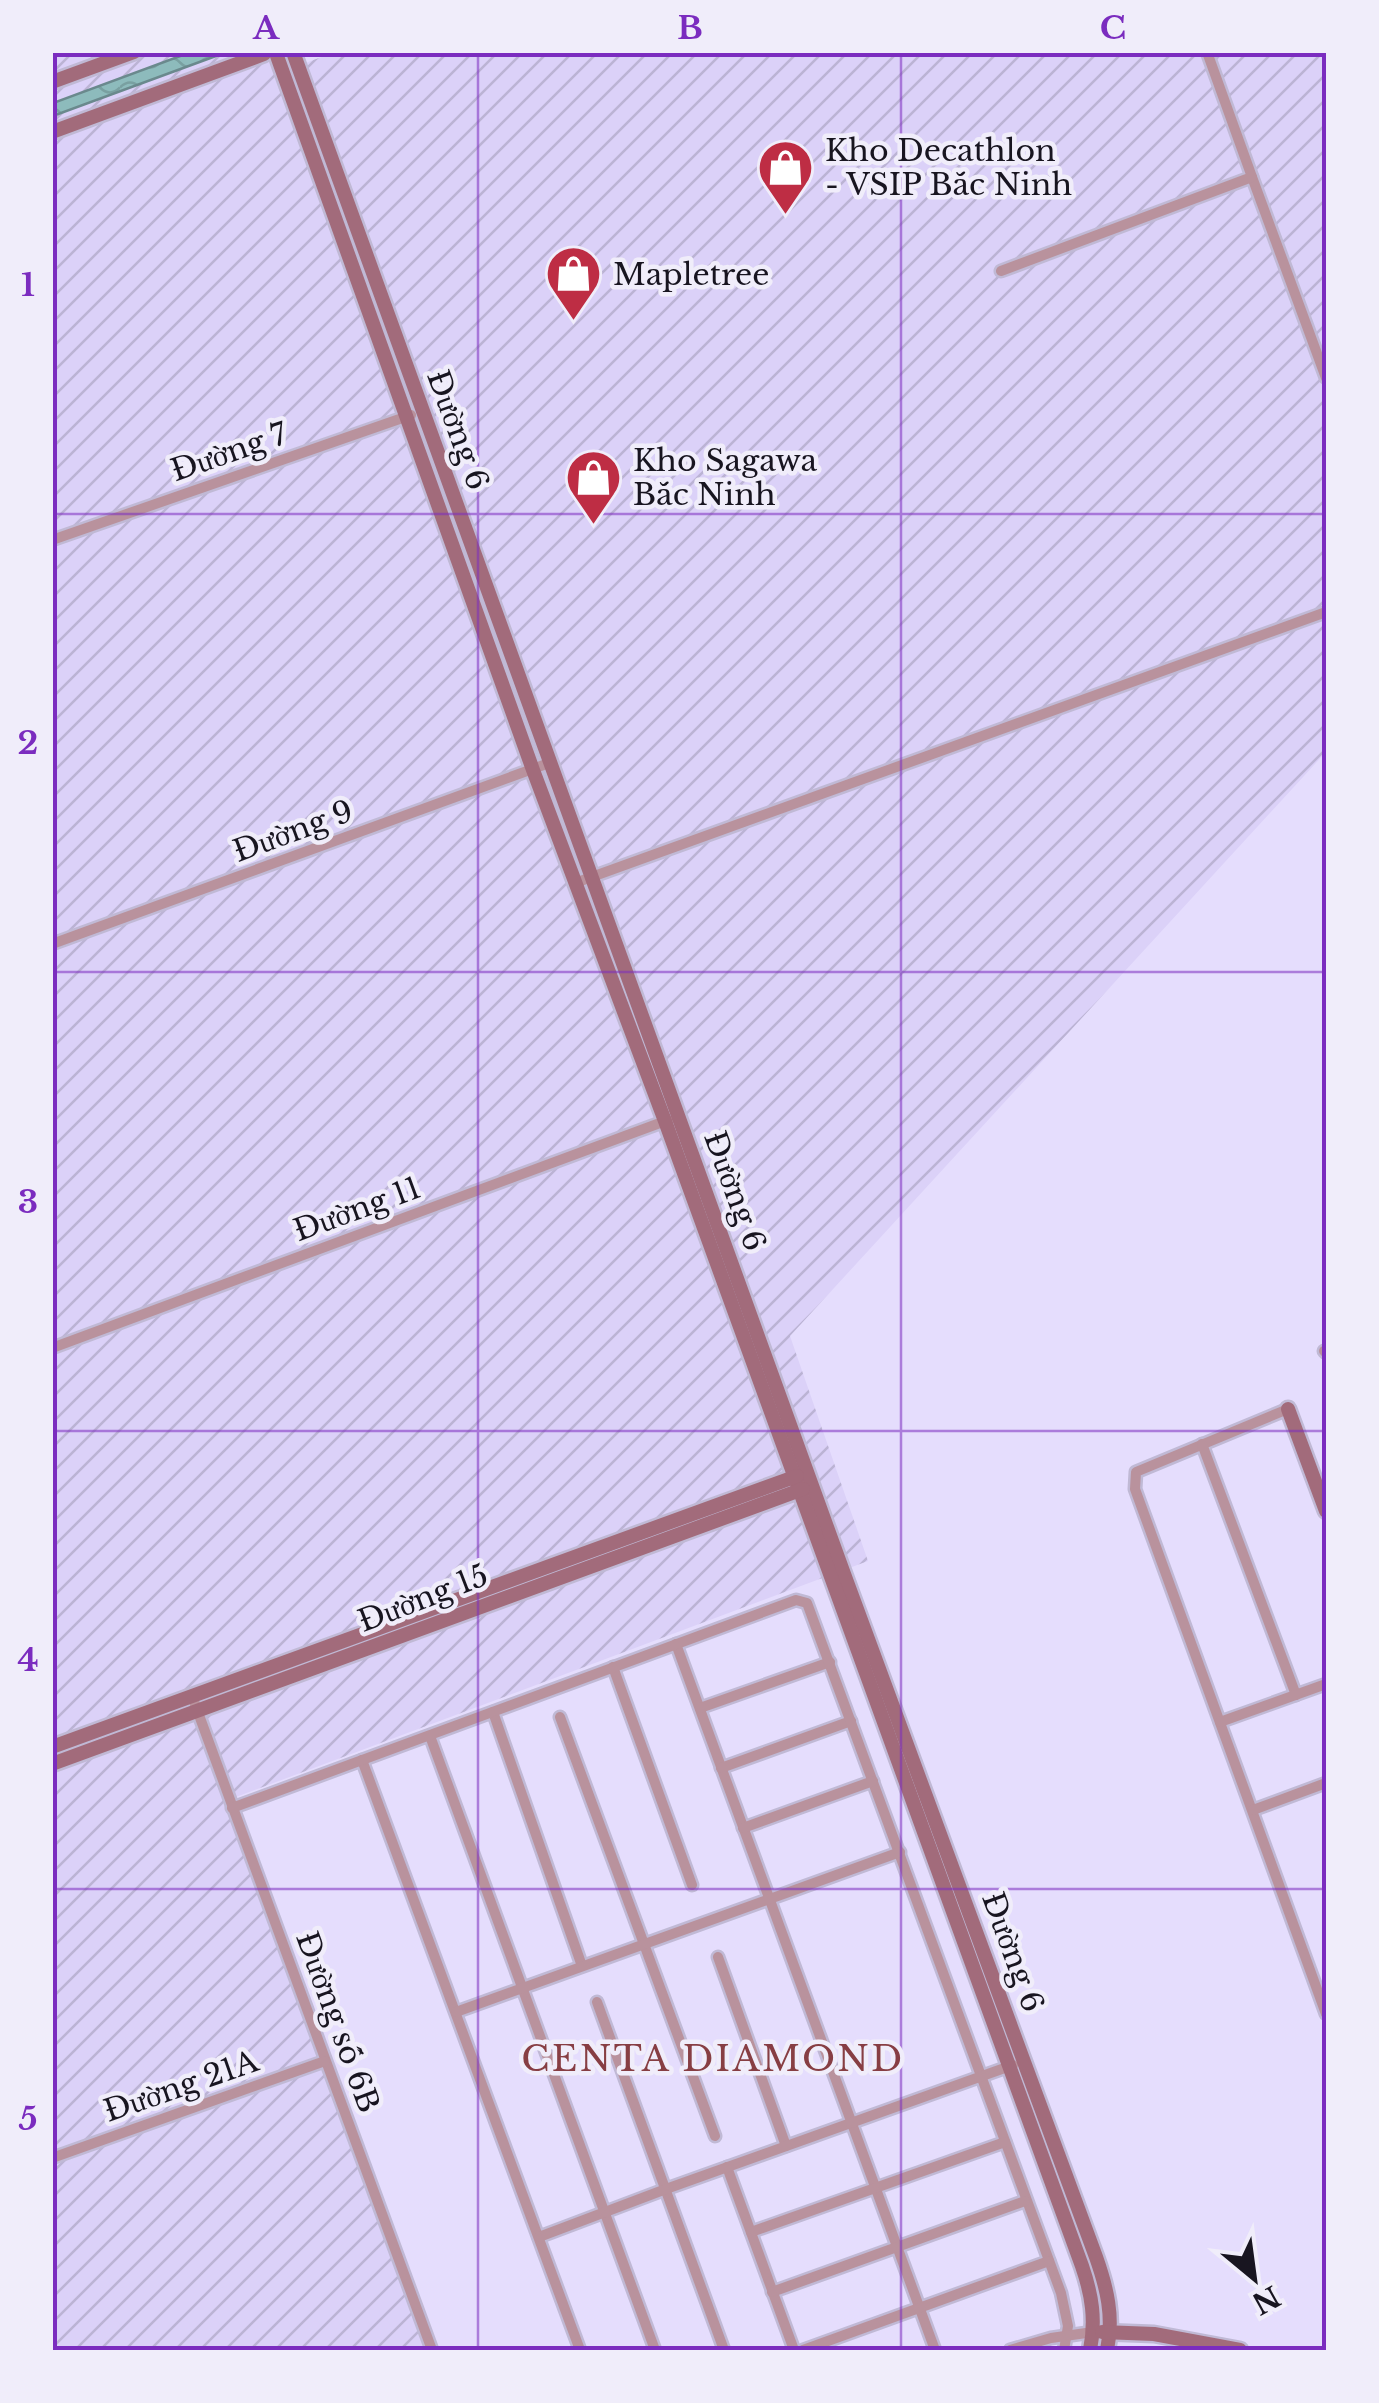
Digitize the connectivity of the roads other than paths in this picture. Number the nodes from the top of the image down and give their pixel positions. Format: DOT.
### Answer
graph roads {
  1 [pos="134,52"];
  2 [pos="1207,52"];
  3 [pos="277,53"];
  4 [pos="52,82"];
  5 [pos="52,132"];
  6 [pos="1252,177"];
  7 [pos="1001,271"];
  8 [pos="1326,378"];
  9 [pos="422,411"];
  10 [pos="406,417"];
  11 [pos="52,540"];
  12 [pos="1326,612"];
  13 [pos="549,763"];
  14 [pos="533,770"];
  15 [pos="591,877"];
  16 [pos="575,883"];
  17 [pos="52,944"];
  18 [pos="672,1118"];
  19 [pos="52,1348"];
  20 [pos="1288,1409"];
  21 [pos="1202,1444"];
  22 [pos="803,1481"];
  23 [pos="1325,1504"];
  24 [pos="676,1644"];
  25 [pos="830,1662"];
  26 [pos="613,1666"];
  27 [pos="1326,1684"];
  28 [pos="1296,1695"];
  29 [pos="195,1703"];
  30 [pos="700,1708"];
  31 [pos="493,1712"];
  32 [pos="560,1717"];
  33 [pos="851,1721"];
  34 [pos="1220,1722"];
  35 [pos="430,1736"];
  36 [pos="52,1747"];
  37 [pos="362,1760"];
  38 [pos="52,1764"];
  39 [pos="720,1768"];
  40 [pos="873,1781"];
  41 [pos="1326,1783"];
  42 [pos="232,1808"];
  43 [pos="1253,1810"];
  44 [pos="743,1828"];
  45 [pos="900,1852"];
  46 [pos="692,1885"];
  47 [pos="770,1898"];
  48 [pos="645,1944"];
  49 [pos="718,1957"];
  50 [pos="582,1966"];
  51 [pos="1321,1980"];
  52 [pos="522,1988"];
  53 [pos="597,2002"];
  54 [pos="456,2012"];
  55 [pos="1326,2014"];
  56 [pos="325,2062"];
  57 [pos="1016,2064"];
  58 [pos="984,2076"];
  59 [pos="852,2123"];
  60 [pos="715,2136"];
  61 [pos="1005,2142"];
  62 [pos="786,2146"];
  63 [pos="52,2158"];
  64 [pos="727,2167"];
  65 [pos="666,2188"];
  66 [pos="876,2188"];
  67 [pos="1025,2201"];
  68 [pos="604,2212"];
  69 [pos="751,2232"];
  70 [pos="539,2238"];
  71 [pos="898,2248"];
  72 [pos="1049,2261"];
  73 [pos="772,2292"];
  74 [pos="919,2308"];
  75 [pos="1093,2332"];
  76 [pos="1111,2332"];
  77 [pos="1068,2336"];
  78 [pos="432,2350"];
  79 [pos="580,2350"];
  80 [pos="655,2350"];
  81 [pos="724,2350"];
  82 [pos="794,2350"];
  83 [pos="804,2350"];
  84 [pos="935,2350"];
  85 [pos="1010,2350"];
  86 [pos="1064,2350"];
  87 [pos="1090,2350"];
  88 [pos="1107,2350"];
  89 [pos="1240,2350"];
  1 -- 4 [label="main road"];
  2 -- 6 [label="street"];
  3 -- 5 [label="main road"];
  3 -- 9 [label="main road, Đường 6"];
  3 -- 10 [label="main road, Đường 6"];
  6 -- 7 [label="street"];
  6 -- 8 [label="street"];
  9 -- 10 [label="street, Đường 7"];
  9 -- 13 [label="main road, Đường 6"];
  10 -- 11 [label="street, Đường 7"];
  10 -- 14 [label="main road, Đường 6"];
  12 -- 15 [label="street"];
  13 -- 14 [label="street, Đường 9"];
  13 -- 15 [label="main road, Đường 6"];
  14 -- 16 [label="main road, Đường 6"];
  14 -- 17 [label="street, Đường 9"];
  15 -- 16 [label="street"];
  15 -- 18 [label="main road, Đường 6"];
  16 -- 18 [label="main road, Đường 6"];
  18 -- 19 [label="street, Đường 11"];
  18 -- 22 [label="main road, Đường 6"];
  20 -- 21 [label="street"];
  20 -- 23 [label="main road"];
  21 -- 28 [label="street"];
  21 -- 34 [label="street"];
  22 -- 29 [label="main road, Đường 15"];
  22 -- 57 [label="main road, Đường 6"];
  24 -- 25 [label="street"];
  24 -- 26 [label="street"];
  24 -- 30 [label="street"];
  25 -- 30 [label="street"];
  25 -- 33 [label="street"];
  26 -- 31 [label="street"];
  26 -- 46 [label="street"];
  27 -- 28 [label="street"];
  28 -- 34 [label="street"];
  29 -- 36 [label="main road, Đường 15"];
  29 -- 38 [label="main road, Đường 15"];
  29 -- 42 [label="street, Đường số 6B"];
  30 -- 39 [label="street"];
  31 -- 35 [label="street"];
  31 -- 50 [label="street"];
  32 -- 48 [label="street"];
  33 -- 39 [label="street"];
  33 -- 40 [label="street"];
  34 -- 43 [label="street"];
  35 -- 37 [label="street"];
  35 -- 52 [label="street"];
  37 -- 42 [label="street"];
  37 -- 54 [label="street"];
  39 -- 44 [label="street"];
  40 -- 44 [label="street"];
  40 -- 45 [label="street"];
  41 -- 43 [label="street"];
  42 -- 56 [label="street, Đường số 6B"];
  43 -- 51 [label="street"];
  44 -- 47 [label="street"];
  45 -- 47 [label="street"];
  45 -- 58 [label="street"];
  47 -- 48 [label="street"];
  47 -- 59 [label="street"];
  48 -- 50 [label="street"];
  48 -- 60 [label="street"];
  49 -- 62 [label="street"];
  50 -- 52 [label="street"];
  51 -- 55 [label="street"];
  52 -- 54 [label="street"];
  52 -- 68 [label="street"];
  53 -- 65 [label="street"];
  54 -- 70 [label="street"];
  56 -- 63 [label="street, Đường 21A"];
  56 -- 78 [label="street, Đường số 6B"];
  57 -- 58 [label="street"];
  57 -- 75 [label="main road, Đường 6"];
  57 -- 76 [label="main road, Đường 6"];
  58 -- 59 [label="street"];
  58 -- 61 [label="street"];
  59 -- 62 [label="street"];
  59 -- 66 [label="street"];
  61 -- 66 [label="street"];
  61 -- 67 [label="street"];
  62 -- 64 [label="street"];
  64 -- 65 [label="street"];
  64 -- 69 [label="street"];
  65 -- 68 [label="street"];
  65 -- 81 [label="street"];
  66 -- 69 [label="street"];
  66 -- 71 [label="street"];
  67 -- 71 [label="street"];
  67 -- 72 [label="street"];
  68 -- 70 [label="street"];
  68 -- 80 [label="street"];
  69 -- 73 [label="street"];
  70 -- 79 [label="street"];
  71 -- 73 [label="street"];
  71 -- 74 [label="street"];
  72 -- 74 [label="street"];
  72 -- 77 [label="street"];
  73 -- 82 [label="street"];
  74 -- 83 [label="street"];
  74 -- 84 [label="street"];
  75 -- 76 [label="main road"];
  75 -- 77 [label="street"];
  75 -- 87 [label="main road, Đường 6"];
  76 -- 88 [label="main road, Đường 6"];
  76 -- 89 [label="main road"];
  77 -- 85 [label="street"];
  77 -- 86 [label="street"];
}
